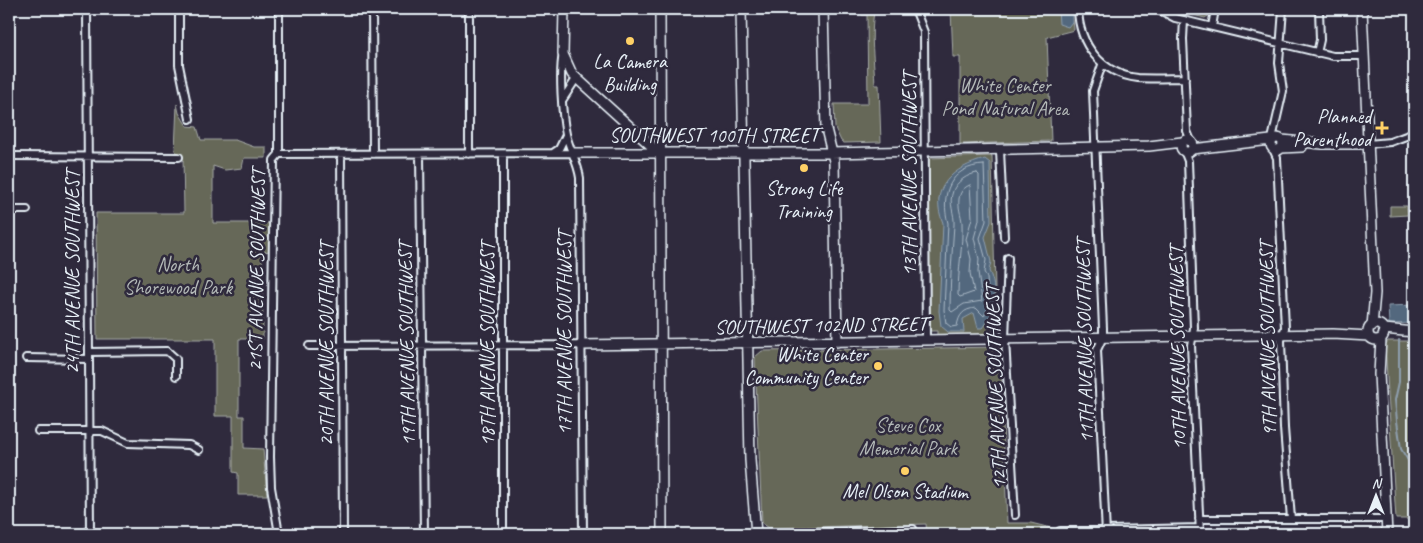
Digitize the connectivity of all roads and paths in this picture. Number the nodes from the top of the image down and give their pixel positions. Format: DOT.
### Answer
graph roads {
  1 [pos="87,9"];
  2 [pos="179,9"];
  3 [pos="279,9"];
  4 [pos="372,9"];
  5 [pos="468,9"];
  6 [pos="564,9"];
  7 [pos="660,9"];
  8 [pos="741,9"];
  9 [pos="823,9"];
  10 [pos="915,9"];
  11 [pos="1078,9"];
  12 [pos="1158,9"];
  13 [pos="1214,9"];
  14 [pos="1283,9"];
  15 [pos="1319,9"];
  16 [pos="1362,9"];
  17 [pos="1184,20"];
  18 [pos="1212,27"];
  19 [pos="1281,44"];
  20 [pos="1317,53"];
  21 [pos="563,54"];
  22 [pos="1364,56"];
  23 [pos="1102,65"];
  24 [pos="1185,78"];
  25 [pos="576,79"];
  26 [pos="564,98"];
  27 [pos="190,119"];
  28 [pos="1414,133"];
  29 [pos="566,135"];
  30 [pos="1277,144"];
  31 [pos="1368,144"];
  32 [pos="1187,146"];
  33 [pos="1094,148"];
  34 [pos="1000,150"];
  35 [pos="925,152"];
  36 [pos="552,153"];
  37 [pos="574,153"];
  38 [pos="659,153"];
  39 [pos="745,153"];
  40 [pos="831,153"];
  41 [pos="279,154"];
  42 [pos="341,154"];
  43 [pos="373,154"];
  44 [pos="420,154"];
  45 [pos="469,154"];
  46 [pos="503,154"];
  47 [pos="9,156"];
  48 [pos="88,157"];
  49 [pos="179,158"];
  50 [pos="9,210"];
  51 [pos="27,210"];
  52 [pos="1004,237"];
  53 [pos="1008,258"];
  54 [pos="1376,332"];
  55 [pos="1414,332"];
  56 [pos="1283,335"];
  57 [pos="1193,336"];
  58 [pos="1103,337"];
  59 [pos="1006,339"];
  60 [pos="926,341"];
  61 [pos="837,342"];
  62 [pos="748,344"];
  63 [pos="342,345"];
  64 [pos="309,346"];
  65 [pos="423,346"];
  66 [pos="504,346"];
  67 [pos="581,346"];
  68 [pos="662,346"];
  69 [pos="89,355"];
  70 [pos="26,358"];
  71 [pos="176,376"];
  72 [pos="38,431"];
  73 [pos="89,431"];
  74 [pos="199,450"];
  75 [pos="1015,515"];
  76 [pos="1199,519"];
  77 [pos="1291,519"];
  78 [pos="1386,519"];
  79 [pos="913,529"];
  80 [pos="1060,531"];
  81 [pos="1200,531"];
  82 [pos="1105,532"];
  83 [pos="90,534"];
  84 [pos="279,534"];
  85 [pos="343,534"];
  86 [pos="424,534"];
  87 [pos="503,534"];
  88 [pos="584,534"];
  89 [pos="662,534"];
  90 [pos="756,534"];
  91 [pos="763,534"];
  92 [pos="1387,534"];
  1 -- 48 [label="street, 24TH AVENUE SOUTHWEST"];
  2 -- 27 [label="street"];
  3 -- 41 [label="street, 21ST AVENUE SOUTHWEST"];
  4 -- 43 [label="street"];
  5 -- 45 [label="street"];
  6 -- 21 [label="street, 17TH AVENUE SOUTHWEST"];
  7 -- 38 [label="street"];
  8 -- 39 [label="street"];
  9 -- 40 [label="street"];
  10 -- 35 [label="street, 13TH AVENUE SOUTHWEST"];
  11 -- 23 [label="street"];
  12 -- 17 [label="street"];
  13 -- 18 [label="street"];
  14 -- 19 [label="street, 9TH AVENUE SOUTHWEST"];
  15 -- 20 [label="street"];
  16 -- 22 [label="street"];
  17 -- 18 [label="street"];
  17 -- 24 [label="street"];
  18 -- 19 [label="street"];
  19 -- 20 [label="street"];
  19 -- 30 [label="street, 9TH AVENUE SOUTHWEST"];
  20 -- 22 [label="street"];
  21 -- 25 [label="street, 17TH AVENUE SOUTHWEST"];
  21 -- 26 [label="street, 17TH AVENUE SOUTHWEST"];
  22 -- 31 [label="street"];
  23 -- 24 [label="street"];
  23 -- 33 [label="street, 11TH AVENUE SOUTHWEST"];
  24 -- 32 [label="street"];
  25 -- 26 [label="street"];
  25 -- 38 [label="street, 17TH AVENUE SOUTHWEST"];
  26 -- 29 [label="street, 17TH AVENUE SOUTHWEST"];
  28 -- 31 [label="street, SOUTHWEST 100TH STREET"];
  29 -- 36 [label="street"];
  29 -- 37 [label="street, 17TH AVENUE SOUTHWEST"];
  30 -- 31 [label="street, SOUTHWEST 100TH STREET"];
  30 -- 32 [label="street, SOUTHWEST 100TH STREET"];
  30 -- 56 [label="street, 9TH AVENUE SOUTHWEST"];
  31 -- 54 [label="street"];
  32 -- 33 [label="street, SOUTHWEST 100TH STREET"];
  32 -- 57 [label="street, 10TH AVENUE SOUTHWEST"];
  33 -- 34 [label="street, SOUTHWEST 100TH STREET"];
  33 -- 58 [label="street, 11TH AVENUE SOUTHWEST"];
  34 -- 35 [label="street, SOUTHWEST 100TH STREET"];
  34 -- 52 [label="street"];
  35 -- 40 [label="street, SOUTHWEST 100TH STREET"];
  35 -- 60 [label="street, 13TH AVENUE SOUTHWEST"];
  36 -- 37 [label="street, SOUTHWEST 100TH STREET"];
  36 -- 46 [label="street, SOUTHWEST 100TH STREET"];
  37 -- 38 [label="street, SOUTHWEST 100TH STREET"];
  37 -- 67 [label="street, 17TH AVENUE SOUTHWEST"];
  38 -- 39 [label="street, SOUTHWEST 100TH STREET"];
  38 -- 68 [label="street"];
  39 -- 40 [label="street, SOUTHWEST 100TH STREET"];
  39 -- 62 [label="street"];
  40 -- 61 [label="street"];
  41 -- 42 [label="street, SOUTHWEST 100TH STREET"];
  41 -- 84 [label="street, 21ST AVENUE SOUTHWEST"];
  42 -- 43 [label="street, SOUTHWEST 100TH STREET"];
  42 -- 63 [label="street, 20TH AVENUE SOUTHWEST"];
  43 -- 44 [label="street, SOUTHWEST 100TH STREET"];
  44 -- 45 [label="street, SOUTHWEST 100TH STREET"];
  44 -- 65 [label="street, 19TH AVENUE SOUTHWEST"];
  45 -- 46 [label="street, SOUTHWEST 100TH STREET"];
  46 -- 66 [label="street, 18TH AVENUE SOUTHWEST"];
  47 -- 48 [label="street"];
  48 -- 49 [label="street"];
  48 -- 69 [label="street, 24TH AVENUE SOUTHWEST"];
  50 -- 51 [label="street"];
  53 -- 59 [label="street, 12TH AVENUE SOUTHWEST"];
  54 -- 55 [label="street, SOUTHWEST 102ND STREET"];
  54 -- 56 [label="street, SOUTHWEST 102ND STREET"];
  54 -- 78 [label="street"];
  56 -- 57 [label="street, SOUTHWEST 102ND STREET"];
  56 -- 77 [label="street, 9TH AVENUE SOUTHWEST"];
  57 -- 58 [label="street, SOUTHWEST 102ND STREET"];
  57 -- 76 [label="street, 10TH AVENUE SOUTHWEST"];
  58 -- 59 [label="street, SOUTHWEST 102ND STREET"];
  58 -- 82 [label="street, 11TH AVENUE SOUTHWEST"];
  59 -- 60 [label="street, SOUTHWEST 102ND STREET"];
  59 -- 75 [label="street, 12TH AVENUE SOUTHWEST"];
  60 -- 61 [label="street, SOUTHWEST 102ND STREET"];
  61 -- 62 [label="street, SOUTHWEST 102ND STREET"];
  62 -- 68 [label="street, SOUTHWEST 102ND STREET"];
  62 -- 90 [label="street"];
  63 -- 64 [label="street, SOUTHWEST 102ND STREET"];
  63 -- 65 [label="street, SOUTHWEST 102ND STREET"];
  63 -- 85 [label="street, 20TH AVENUE SOUTHWEST"];
  65 -- 66 [label="street, SOUTHWEST 102ND STREET"];
  65 -- 86 [label="street, 19TH AVENUE SOUTHWEST"];
  66 -- 67 [label="street, SOUTHWEST 102ND STREET"];
  66 -- 87 [label="street, 18TH AVENUE SOUTHWEST"];
  67 -- 68 [label="street, SOUTHWEST 102ND STREET"];
  67 -- 88 [label="street, 17TH AVENUE SOUTHWEST"];
  68 -- 89 [label="street"];
  69 -- 70 [label="street"];
  69 -- 71 [label="street"];
  69 -- 73 [label="street, 24TH AVENUE SOUTHWEST"];
  72 -- 73 [label="street"];
  73 -- 74 [label="street"];
  73 -- 83 [label="street, 24TH AVENUE SOUTHWEST"];
  76 -- 77 [label="street"];
  76 -- 81 [label="street, 10TH AVENUE SOUTHWEST"];
  77 -- 78 [label="street"];
  78 -- 92 [label="street"];
  79 -- 91 [label="street"];
  80 -- 82 [label="street"];
  81 -- 82 [label="street"];
}
